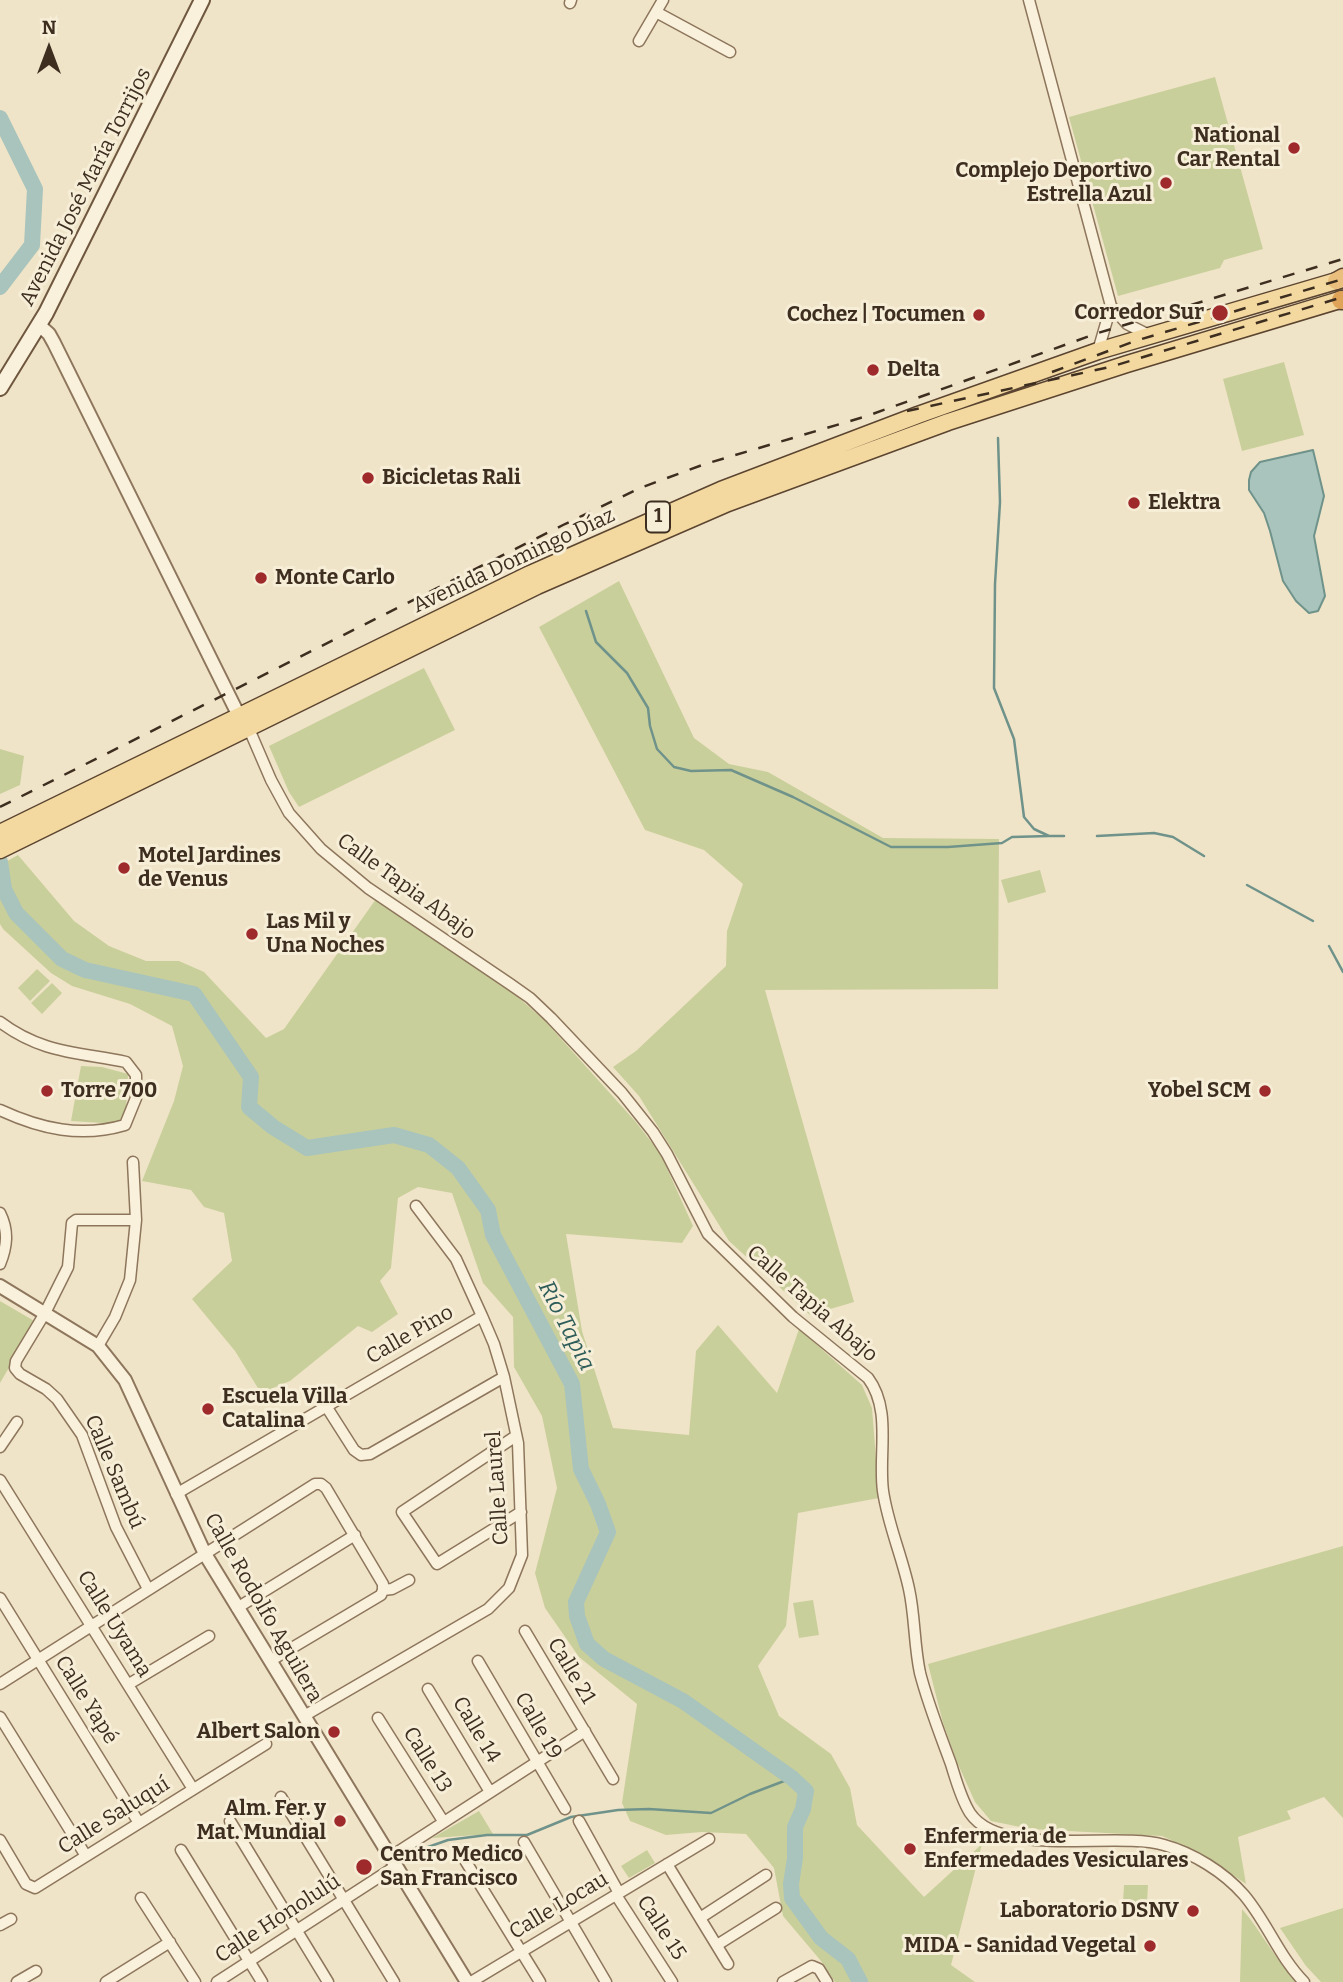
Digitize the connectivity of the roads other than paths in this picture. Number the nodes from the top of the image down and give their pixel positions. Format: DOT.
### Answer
graph roads {
  1 [pos="202,0"];
  2 [pos="663,0"];
  3 [pos="1029,0"];
  4 [pos="656,12"];
  5 [pos="639,41"];
  6 [pos="730,52"];
  7 [pos="1341,279"];
  8 [pos="1342,300"];
  9 [pos="1111,306"];
  10 [pos="40,325"];
  11 [pos="1149,335"];
  12 [pos="1098,351"];
  13 [pos="0,388"];
  14 [pos="244,723"];
  15 [pos="9,835"];
  16 [pos="0,850"];
  17 [pos="0,1022"];
  18 [pos="0,1110"];
  19 [pos="133,1162"];
  20 [pos="416,1206"];
  21 [pos="0,1213"];
  22 [pos="136,1220"];
  23 [pos="0,1264"];
  24 [pos="0,1286"];
  25 [pos="45,1313"];
  26 [pos="482,1315"];
  27 [pos="98,1346"];
  28 [pos="504,1377"];
  29 [pos="326,1406"];
  30 [pos="17,1422"];
  31 [pos="516,1436"];
  32 [pos="0,1447"];
  33 [pos="0,1480"];
  34 [pos="176,1494"];
  35 [pos="521,1512"];
  36 [pos="355,1535"];
  37 [pos="205,1554"];
  38 [pos="409,1580"];
  39 [pos="148,1589"];
  40 [pos="383,1590"];
  41 [pos="0,1598"];
  42 [pos="237,1608"];
  43 [pos="92,1625"];
  44 [pos="525,1631"];
  45 [pos="209,1636"];
  46 [pos="39,1660"];
  47 [pos="270,1661"];
  48 [pos="478,1661"];
  49 [pos="0,1684"];
  50 [pos="129,1684"];
  51 [pos="428,1689"];
  52 [pos="304,1716"];
  53 [pos="0,1717"];
  54 [pos="378,1718"];
  55 [pos="585,1731"];
  56 [pos="266,1744"];
  57 [pos="536,1762"];
  58 [pos="614,1779"];
  59 [pos="193,1789"];
  60 [pos="490,1791"];
  61 [pos="281,1797"];
  62 [pos="565,1809"];
  63 [pos="230,1821"];
  64 [pos="443,1822"];
  65 [pos="579,1822"];
  66 [pos="139,1823"];
  67 [pos="709,1839"];
  68 [pos="0,1840"];
  69 [pos="524,1842"];
  70 [pos="181,1850"];
  71 [pos="86,1856"];
  72 [pos="463,1857"];
  73 [pos="393,1861"];
  74 [pos="667,1864"];
  75 [pos="766,1875"];
  76 [pos="618,1894"];
  77 [pos="141,1898"];
  78 [pos="345,1899"];
  79 [pos="776,1908"];
  80 [pos="700,1918"];
  81 [pos="11,1919"];
  82 [pos="569,1923"];
  83 [pos="0,1926"];
  84 [pos="296,1929"];
  85 [pos="170,1942"];
  86 [pos="717,1945"];
  87 [pos="521,1952"];
  88 [pos="249,1961"];
  89 [pos="728,1964"];
  90 [pos="36,1971"];
  91 [pos="17,1982"];
  92 [pos="106,1982"];
  93 [pos="195,1982"];
  94 [pos="217,1982"];
  95 [pos="262,1982"];
  96 [pos="328,1982"];
  97 [pos="394,1982"];
  98 [pos="469,1982"];
  99 [pos="540,1982"];
  100 [pos="606,1982"];
  101 [pos="673,1982"];
  102 [pos="783,1982"];
  103 [pos="827,1982"];
  104 [pos="1304,1982"];
  1 -- 10 [label="main road, Avenida José María Torrijos"];
  2 -- 4 [label="street"];
  3 -- 9 [label="street"];
  4 -- 5 [label="street"];
  4 -- 6 [label="street"];
  7 -- 11 [label="main road, Avenida Domingo Díaz / 1"];
  8 -- 14 [label="main road, Avenida Domingo Díaz / 1"];
  9 -- 11 [label="street"];
  9 -- 12 [label="street"];
  10 -- 13 [label="main road, Avenida José María Torrijos"];
  10 -- 14 [label="street"];
  11 -- 12 [label="main road, Avenida Domingo Díaz / 1"];
  12 -- 14 [label="main road, Avenida Domingo Díaz / 1"];
  14 -- 15 [label="main road, Avenida Domingo Díaz / 1"];
  14 -- 104 [label="street, Calle Tapia Abajo"];
  15 -- 16 [label="main road, Avenida Domingo Díaz"];
  17 -- 18 [label="street"];
  19 -- 22 [label="street"];
  20 -- 26 [label="street, Calle Laurel"];
  21 -- 23 [label="street"];
  22 -- 25 [label="street"];
  22 -- 27 [label="street"];
  24 -- 25 [label="street, Calle Rodolfo Aguilera"];
  25 -- 27 [label="street, Calle Rodolfo Aguilera"];
  25 -- 39 [label="street, Calle Sambú"];
  26 -- 28 [label="street, Calle Laurel"];
  26 -- 29 [label="street, Calle Pino"];
  27 -- 34 [label="street, Calle Rodolfo Aguilera"];
  28 -- 29 [label="street"];
  28 -- 31 [label="street, Calle Laurel"];
  29 -- 34 [label="street, Calle Pino"];
  30 -- 32 [label="street"];
  31 -- 35 [label="street, Calle Laurel"];
  31 -- 35 [label="street"];
  33 -- 43 [label="street, Calle Uyama"];
  34 -- 37 [label="street, Calle Rodolfo Aguilera"];
  35 -- 52 [label="street, Calle Laurel"];
  36 -- 37 [label="street"];
  36 -- 40 [label="street"];
  36 -- 42 [label="street"];
  37 -- 39 [label="street"];
  37 -- 42 [label="street, Calle Rodolfo Aguilera"];
  38 -- 40 [label="street"];
  39 -- 43 [label="street"];
  40 -- 47 [label="street"];
  41 -- 46 [label="street, Calle Yapé"];
  42 -- 47 [label="street, Calle Rodolfo Aguilera"];
  43 -- 46 [label="street"];
  43 -- 50 [label="street, Calle Uyama"];
  44 -- 55 [label="street, Calle 21"];
  45 -- 50 [label="street"];
  46 -- 49 [label="street"];
  46 -- 66 [label="street, Calle Yapé"];
  47 -- 52 [label="street, Calle Rodolfo Aguilera"];
  48 -- 57 [label="street, Calle 19"];
  50 -- 59 [label="street, Calle Uyama"];
  51 -- 60 [label="street, Calle 14"];
  52 -- 73 [label="street, Calle Rodolfo Aguilera"];
  53 -- 71 [label="street"];
  54 -- 64 [label="street, Calle 13"];
  55 -- 57 [label="street, Calle Honolulú"];
  55 -- 58 [label="street, Calle 21"];
  56 -- 59 [label="street, Calle Saluquí"];
  57 -- 60 [label="street, Calle Honolulú"];
  57 -- 62 [label="street, Calle 19"];
  59 -- 66 [label="street, Calle Saluquí"];
  60 -- 64 [label="street, Calle Honolulú"];
  61 -- 78 [label="street"];
  63 -- 84 [label="street"];
  64 -- 73 [label="street, Calle Honolulú"];
  65 -- 76 [label="street, Calle 15"];
  66 -- 71 [label="street, Calle Saluquí"];
  67 -- 74 [label="street, Calle Locau"];
  68 -- 71 [label="street, Calle Saluquí"];
  69 -- 82 [label="street"];
  70 -- 88 [label="street"];
  72 -- 87 [label="street"];
  73 -- 78 [label="street, Calle Honolulú"];
  73 -- 98 [label="street, Calle Rodolfo Aguilera"];
  74 -- 76 [label="street, Calle Locau"];
  74 -- 80 [label="street"];
  75 -- 80 [label="street"];
  76 -- 82 [label="street, Calle Locau"];
  76 -- 101 [label="street, Calle 15"];
  77 -- 85 [label="street"];
  78 -- 84 [label="street, Calle Honolulú"];
  78 -- 97 [label="street"];
  79 -- 86 [label="street"];
  80 -- 86 [label="street"];
  81 -- 83 [label="street"];
  82 -- 87 [label="street, Calle Locau"];
  82 -- 100 [label="street"];
  84 -- 88 [label="street, Calle Honolulú"];
  84 -- 96 [label="street"];
  85 -- 92 [label="street"];
  85 -- 93 [label="street"];
  86 -- 89 [label="street"];
  87 -- 98 [label="street, Calle Locau"];
  87 -- 99 [label="street"];
  88 -- 94 [label="street, Calle Honolulú"];
  88 -- 95 [label="street"];
  90 -- 91 [label="street"];
  102 -- 103 [label="street"];
}
